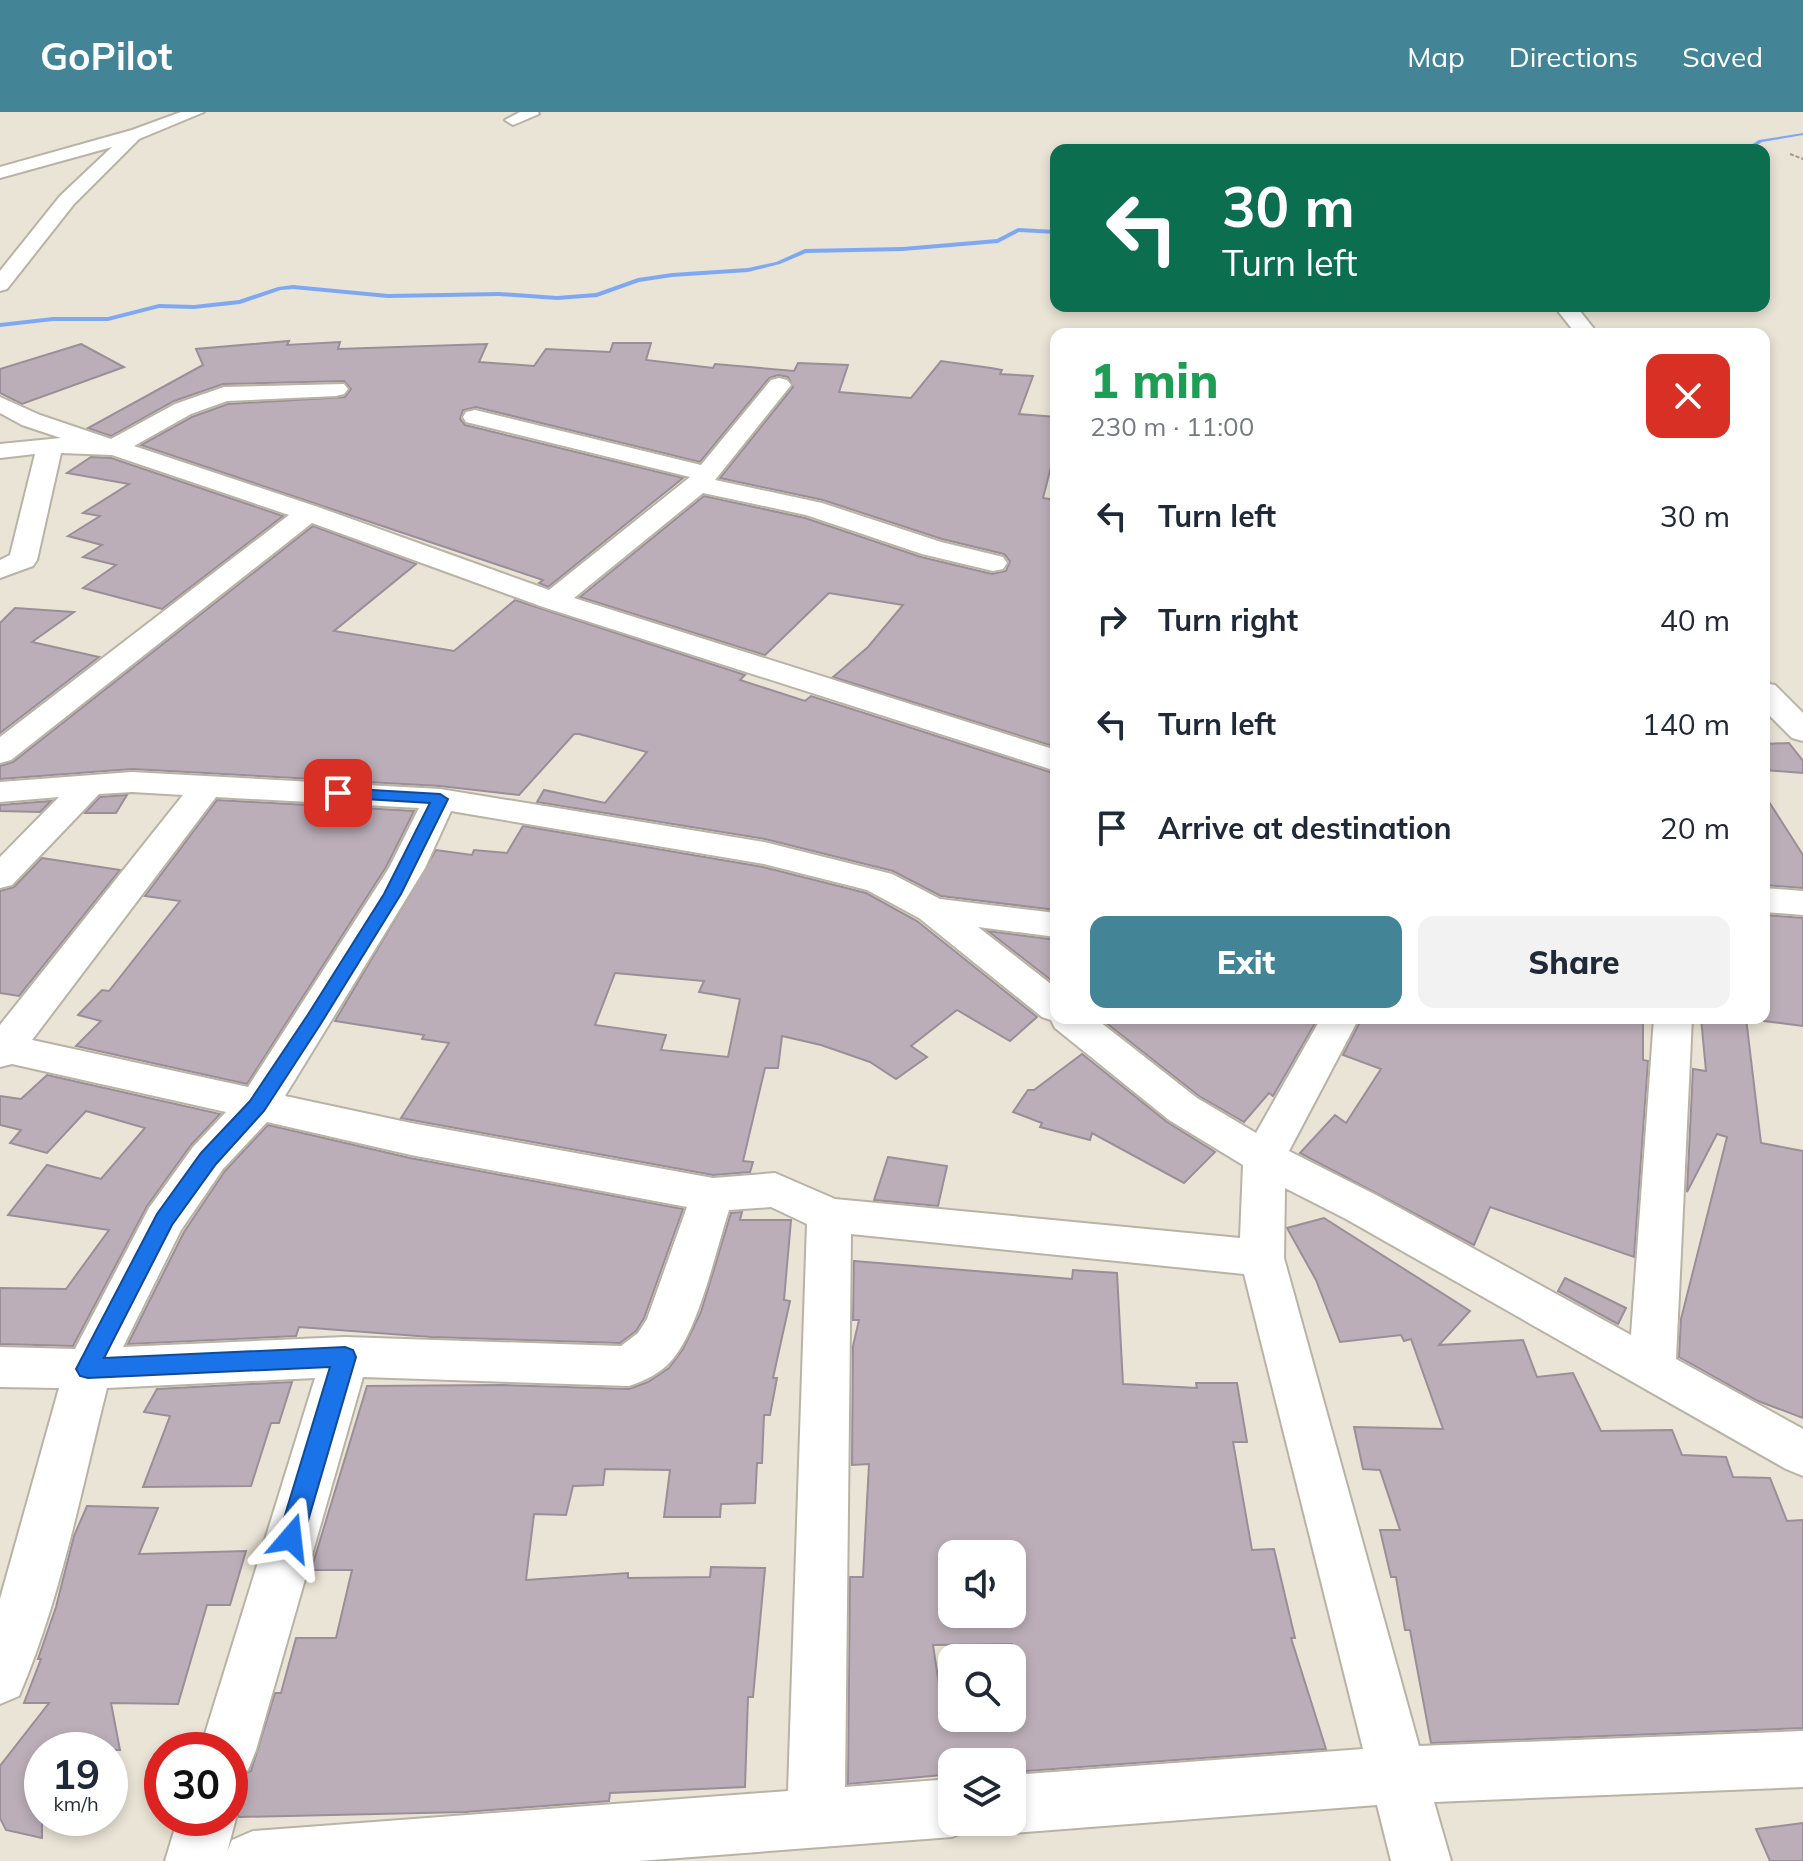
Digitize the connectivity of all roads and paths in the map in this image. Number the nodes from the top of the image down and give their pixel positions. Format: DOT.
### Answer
graph roads {
  1 [pos="196,112"];
  2 [pos="529,112"];
  3 [pos="513,120"];
  4 [pos="138,134"];
  5 [pos="1790,154"];
  6 [pos="1803,159"];
  7 [pos="0,173"];
  8 [pos="0,285"];
  9 [pos="1570,312"];
  10 [pos="1582,328"];
  11 [pos="779,385"];
  12 [pos="336,389"];
  13 [pos="0,404"];
  14 [pos="475,417"];
  15 [pos="50,445"];
  16 [pos="113,448"];
  17 [pos="0,451"];
  18 [pos="703,479"];
  19 [pos="309,513"];
  20 [pos="993,563"];
  21 [pos="0,570"];
  22 [pos="553,601"];
  23 [pos="1770,698"];
  24 [pos="1803,731"];
  25 [pos="0,753"];
  26 [pos="1050,759"];
  27 [pos="90,785"];
  28 [pos="206,787"];
  29 [pos="0,792"];
  30 [pos="440,799"];
  31 [pos="0,877"];
  32 [pos="1770,900"];
  33 [pos="1803,903"];
  34 [pos="932,910"];
  35 [pos="1050,924"];
  36 [pos="1050,1003"];
  37 [pos="1077,1024"];
  38 [pos="1337,1024"];
  39 [pos="1673,1024"];
  40 [pos="2,1050"];
  41 [pos="257,1106"];
  42 [pos="1264,1158"];
  43 [pos="713,1195"];
  44 [pos="829,1215"];
  45 [pos="1262,1258"];
  46 [pos="345,1357"];
  47 [pos="0,1367"];
  48 [pos="88,1369"];
  49 [pos="1652,1369"];
  50 [pos="1803,1454"];
  51 [pos="0,1677"];
  52 [pos="233,1732"];
  53 [pos="1803,1759"];
  54 [pos="1398,1775"];
  55 [pos="1026,1803"];
  56 [pos="938,1809"];
  57 [pos="816,1819"];
  58 [pos="202,1836"];
  59 [pos="195,1861"];
  60 [pos="253,1861"];
  61 [pos="1421,1861"];
  1 -- 4 [label="street"];
  2 -- 3 [label="street"];
  4 -- 7 [label="street"];
  4 -- 8 [label="street"];
  5 -- 6 [label="path"];
  9 -- 10 [label="street"];
  11 -- 18 [label="street"];
  12 -- 16 [label="street"];
  13 -- 16 [label="street"];
  14 -- 18 [label="street"];
  15 -- 16 [label="street"];
  15 -- 17 [label="street"];
  15 -- 21 [label="street"];
  16 -- 19 [label="street"];
  18 -- 20 [label="street"];
  18 -- 22 [label="street"];
  19 -- 22 [label="street"];
  19 -- 25 [label="street"];
  22 -- 26 [label="street"];
  23 -- 24 [label="street"];
  27 -- 28 [label="street"];
  27 -- 29 [label="street"];
  27 -- 31 [label="street"];
  28 -- 30 [label="street"];
  28 -- 40 [label="street"];
  30 -- 34 [label="street"];
  30 -- 41 [label="street"];
  32 -- 33 [label="street"];
  34 -- 35 [label="street"];
  34 -- 36 [label="street"];
  37 -- 42 [label="street"];
  38 -- 42 [label="street"];
  39 -- 49 [label="street"];
  40 -- 41 [label="street"];
  41 -- 43 [label="street"];
  41 -- 48 [label="street"];
  42 -- 45 [label="street"];
  42 -- 49 [label="street"];
  43 -- 44 [label="street"];
  43 -- 46 [label="street"];
  44 -- 45 [label="street"];
  44 -- 57 [label="street"];
  45 -- 54 [label="street"];
  46 -- 48 [label="street"];
  46 -- 52 [label="street"];
  47 -- 48 [label="street"];
  48 -- 51 [label="street"];
  49 -- 50 [label="street"];
  53 -- 54 [label="street"];
  54 -- 55 [label="street"];
  54 -- 61 [label="street"];
  56 -- 57 [label="street"];
  57 -- 60 [label="street"];
  58 -- 59 [label="street"];
}
